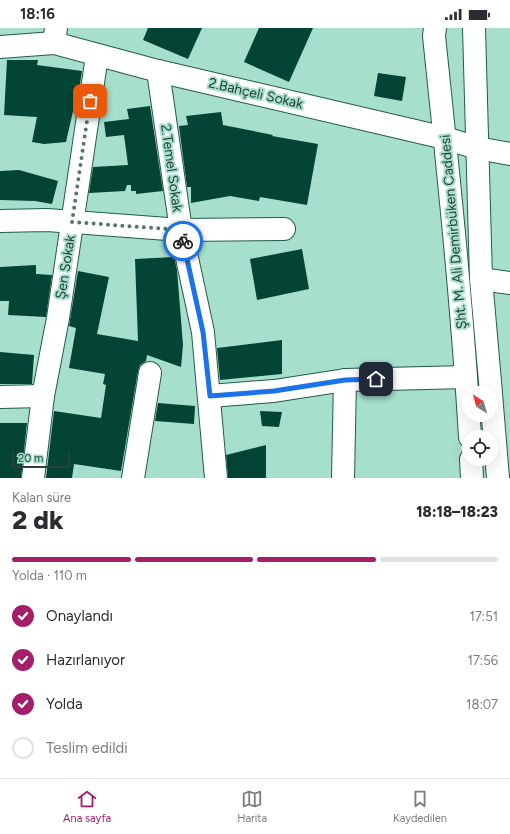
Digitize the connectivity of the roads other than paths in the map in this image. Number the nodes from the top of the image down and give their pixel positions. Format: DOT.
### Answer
graph roads {
  1 [pos="434,28"];
  2 [pos="474,28"];
  3 [pos="55,36"];
  4 [pos="0,47"];
  5 [pos="97,56"];
  6 [pos="158,70"];
  7 [pos="445,138"];
  8 [pos="477,148"];
  9 [pos="510,154"];
  10 [pos="0,221"];
  11 [pos="72,222"];
  12 [pos="284,229"];
  13 [pos="181,230"];
  14 [pos="481,279"];
  15 [pos="510,283"];
  16 [pos="150,373"];
  17 [pos="466,377"];
  18 [pos="345,380"];
  19 [pos="490,386"];
  20 [pos="43,396"];
  21 [pos="210,396"];
  22 [pos="0,397"];
  23 [pos="493,422"];
  24 [pos="470,430"];
  25 [pos="471,466"];
  26 [pos="33,478"];
  27 [pos="133,478"];
  28 [pos="216,478"];
  29 [pos="343,478"];
  30 [pos="472,478"];
  31 [pos="498,478"];
  1 -- 7 [label="street, Şht. M. Ali Demirbüken Caddesi"];
  2 -- 8 [label="street, Şht. M. Ali Demirbüken Caddesi"];
  3 -- 4 [label="street, 2.Bahçeli Sokak"];
  3 -- 5 [label="street, 2.Bahçeli Sokak"];
  5 -- 6 [label="street, 2.Bahçeli Sokak"];
  5 -- 11 [label="street, Şen Sokak"];
  6 -- 7 [label="street, 2.Bahçeli Sokak"];
  6 -- 13 [label="street, 2.Temel Sokak"];
  7 -- 8 [label="street, 2.Bahçeli Sokak"];
  7 -- 17 [label="street, Şht. M. Ali Demirbüken Caddesi"];
  8 -- 9 [label="street, 2.Bahçeli Sokak"];
  8 -- 14 [label="street, Şht. M. Ali Demirbüken Caddesi"];
  10 -- 11 [label="street"];
  11 -- 13 [label="street"];
  11 -- 20 [label="street, Şen Sokak"];
  12 -- 13 [label="street"];
  13 -- 21 [label="street, 2.Temel Sokak"];
  14 -- 15 [label="street"];
  14 -- 19 [label="street, Şht. M. Ali Demirbüken Caddesi"];
  16 -- 27 [label="street"];
  17 -- 18 [label="street"];
  17 -- 24 [label="street, Şht. M. Ali Demirbüken Caddesi"];
  18 -- 21 [label="street"];
  18 -- 29 [label="street"];
  20 -- 22 [label="street"];
  20 -- 26 [label="street, Şen Sokak"];
  21 -- 28 [label="street, 2.Temel Sokak"];
  23 -- 31 [label="street, Şht. M. Ali Demirbüken Caddesi"];
  25 -- 30 [label="street"];
}
